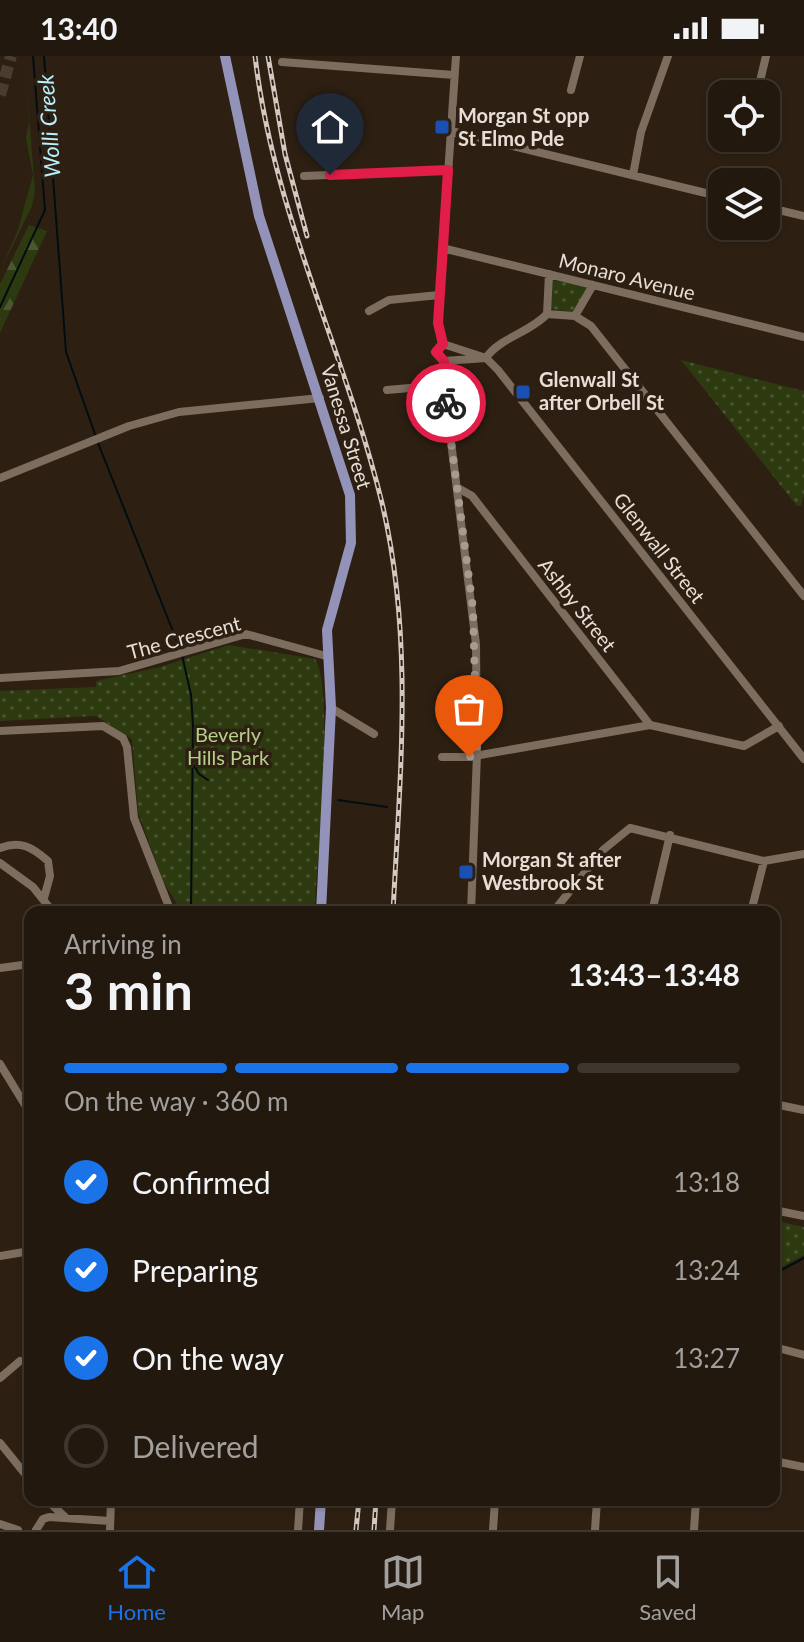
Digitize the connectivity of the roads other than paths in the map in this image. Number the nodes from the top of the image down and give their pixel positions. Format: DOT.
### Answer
graph roads {
  1 [pos="225,56"];
  2 [pos="456,56"];
  3 [pos="580,56"];
  4 [pos="668,56"];
  5 [pos="766,56"];
  6 [pos="282,62"];
  7 [pos="454,75"];
  8 [pos="760,80"];
  9 [pos="571,90"];
  10 [pos="451,131"];
  11 [pos="448,170"];
  12 [pos="633,175"];
  13 [pos="304,176"];
  14 [pos="708,194"];
  15 [pos="780,210"];
  16 [pos="804,216"];
  17 [pos="442,248"];
  18 [pos="549,274"];
  19 [pos="593,285"];
  20 [pos="439,295"];
  21 [pos="369,311"];
  22 [pos="547,314"];
  23 [pos="575,316"];
  24 [pos="804,337"];
  25 [pos="447,345"];
  26 [pos="486,358"];
  27 [pos="446,361"];
  28 [pos="444,385"];
  29 [pos="387,390"];
  30 [pos="320,398"];
  31 [pos="0,478"];
  32 [pos="458,488"];
  33 [pos="479,504"];
  34 [pos="460,506"];
  35 [pos="804,596"];
  36 [pos="326,656"];
  37 [pos="0,678"];
  38 [pos="331,708"];
  39 [pos="650,725"];
  40 [pos="779,726"];
  41 [pos="0,731"];
  42 [pos="374,734"];
  43 [pos="477,754"];
  44 [pos="442,757"];
  45 [pos="804,759"];
  46 [pos="670,835"];
  47 [pos="0,848"];
  48 [pos="804,854"];
  49 [pos="764,861"];
  50 [pos="0,863"];
  51 [pos="44,898"];
  52 [pos="49,906"];
  53 [pos="169,906"];
  54 [pos="321,906"];
  55 [pos="471,906"];
  56 [pos="558,906"];
  57 [pos="653,906"];
  58 [pos="753,906"];
  59 [pos="24,965"];
  60 [pos="0,968"];
  61 [pos="0,1064"];
  62 [pos="24,1103"];
  63 [pos="780,1105"];
  64 [pos="804,1110"];
  65 [pos="780,1211"];
  66 [pos="804,1216"];
  67 [pos="24,1252"];
  68 [pos="0,1256"];
  69 [pos="780,1349"];
  70 [pos="804,1355"];
  71 [pos="20,1361"];
  72 [pos="0,1378"];
  73 [pos="0,1443"];
  74 [pos="780,1462"];
  75 [pos="804,1467"];
  76 [pos="24,1473"];
  77 [pos="48,1506"];
  78 [pos="53,1506"];
  79 [pos="300,1506"];
  80 [pos="321,1506"];
  81 [pos="392,1506"];
  82 [pos="495,1506"];
  83 [pos="597,1506"];
  84 [pos="696,1506"];
  85 [pos="49,1517"];
  86 [pos="66,1518"];
  87 [pos="0,1524"];
  88 [pos="110,1525"];
  89 [pos="18,1530"];
  90 [pos="36,1530"];
  91 [pos="298,1530"];
  92 [pos="319,1530"];
  93 [pos="390,1530"];
  94 [pos="493,1530"];
  95 [pos="595,1530"];
  96 [pos="694,1530"];
  1 -- 30 [label="main road, Vanessa Street"];
  2 -- 7 [label="street"];
  3 -- 9 [label="street"];
  4 -- 12 [label="street"];
  5 -- 8 [label="street"];
  6 -- 7 [label="street"];
  7 -- 10 [label="street"];
  10 -- 11 [label="street"];
  10 -- 12 [label="street"];
  11 -- 13 [label="street"];
  11 -- 17 [label="street"];
  12 -- 14 [label="street"];
  15 -- 16 [label="street"];
  17 -- 18 [label="street, Monaro Avenue"];
  17 -- 20 [label="street"];
  18 -- 19 [label="street, Monaro Avenue"];
  18 -- 22 [label="street"];
  19 -- 23 [label="street"];
  19 -- 24 [label="street, Monaro Avenue"];
  20 -- 21 [label="street"];
  20 -- 25 [label="street"];
  22 -- 23 [label="street"];
  22 -- 26 [label="street"];
  23 -- 35 [label="street"];
  25 -- 26 [label="street"];
  25 -- 27 [label="street"];
  25 -- 27 [label="street"];
  26 -- 27 [label="street"];
  26 -- 40 [label="street, Glenwall Street"];
  27 -- 28 [label="street"];
  28 -- 29 [label="street"];
  28 -- 32 [label="street"];
  30 -- 31 [label="street"];
  30 -- 36 [label="main road, Vanessa Street"];
  32 -- 33 [label="street, Ashby Street"];
  32 -- 34 [label="street"];
  33 -- 34 [label="street"];
  33 -- 39 [label="street, Ashby Street"];
  34 -- 43 [label="street"];
  36 -- 37 [label="street, The Crescent"];
  36 -- 38 [label="main road, Vanessa Street"];
  38 -- 42 [label="street"];
  38 -- 54 [label="main road, Vanessa Street"];
  39 -- 40 [label="street"];
  39 -- 43 [label="street"];
  40 -- 45 [label="street, Glenwall Street"];
  41 -- 53 [label="street"];
  43 -- 44 [label="street"];
  43 -- 55 [label="street"];
  46 -- 49 [label="street"];
  46 -- 56 [label="street"];
  46 -- 57 [label="street"];
  47 -- 51 [label="street"];
  48 -- 49 [label="street"];
  49 -- 58 [label="street"];
  50 -- 51 [label="street"];
  51 -- 52 [label="street"];
  59 -- 60 [label="street"];
  61 -- 62 [label="street"];
  63 -- 64 [label="street"];
  65 -- 66 [label="street"];
  67 -- 68 [label="street"];
  69 -- 70 [label="street"];
  71 -- 72 [label="street"];
  73 -- 76 [label="street"];
  74 -- 75 [label="street"];
  77 -- 85 [label="street"];
  78 -- 86 [label="street"];
  79 -- 91 [label="street"];
  80 -- 92 [label="main road"];
  81 -- 93 [label="street"];
  82 -- 94 [label="street"];
  83 -- 95 [label="street"];
  84 -- 96 [label="street"];
  85 -- 86 [label="street"];
  85 -- 90 [label="street"];
  86 -- 88 [label="street"];
  87 -- 89 [label="street"];
}
